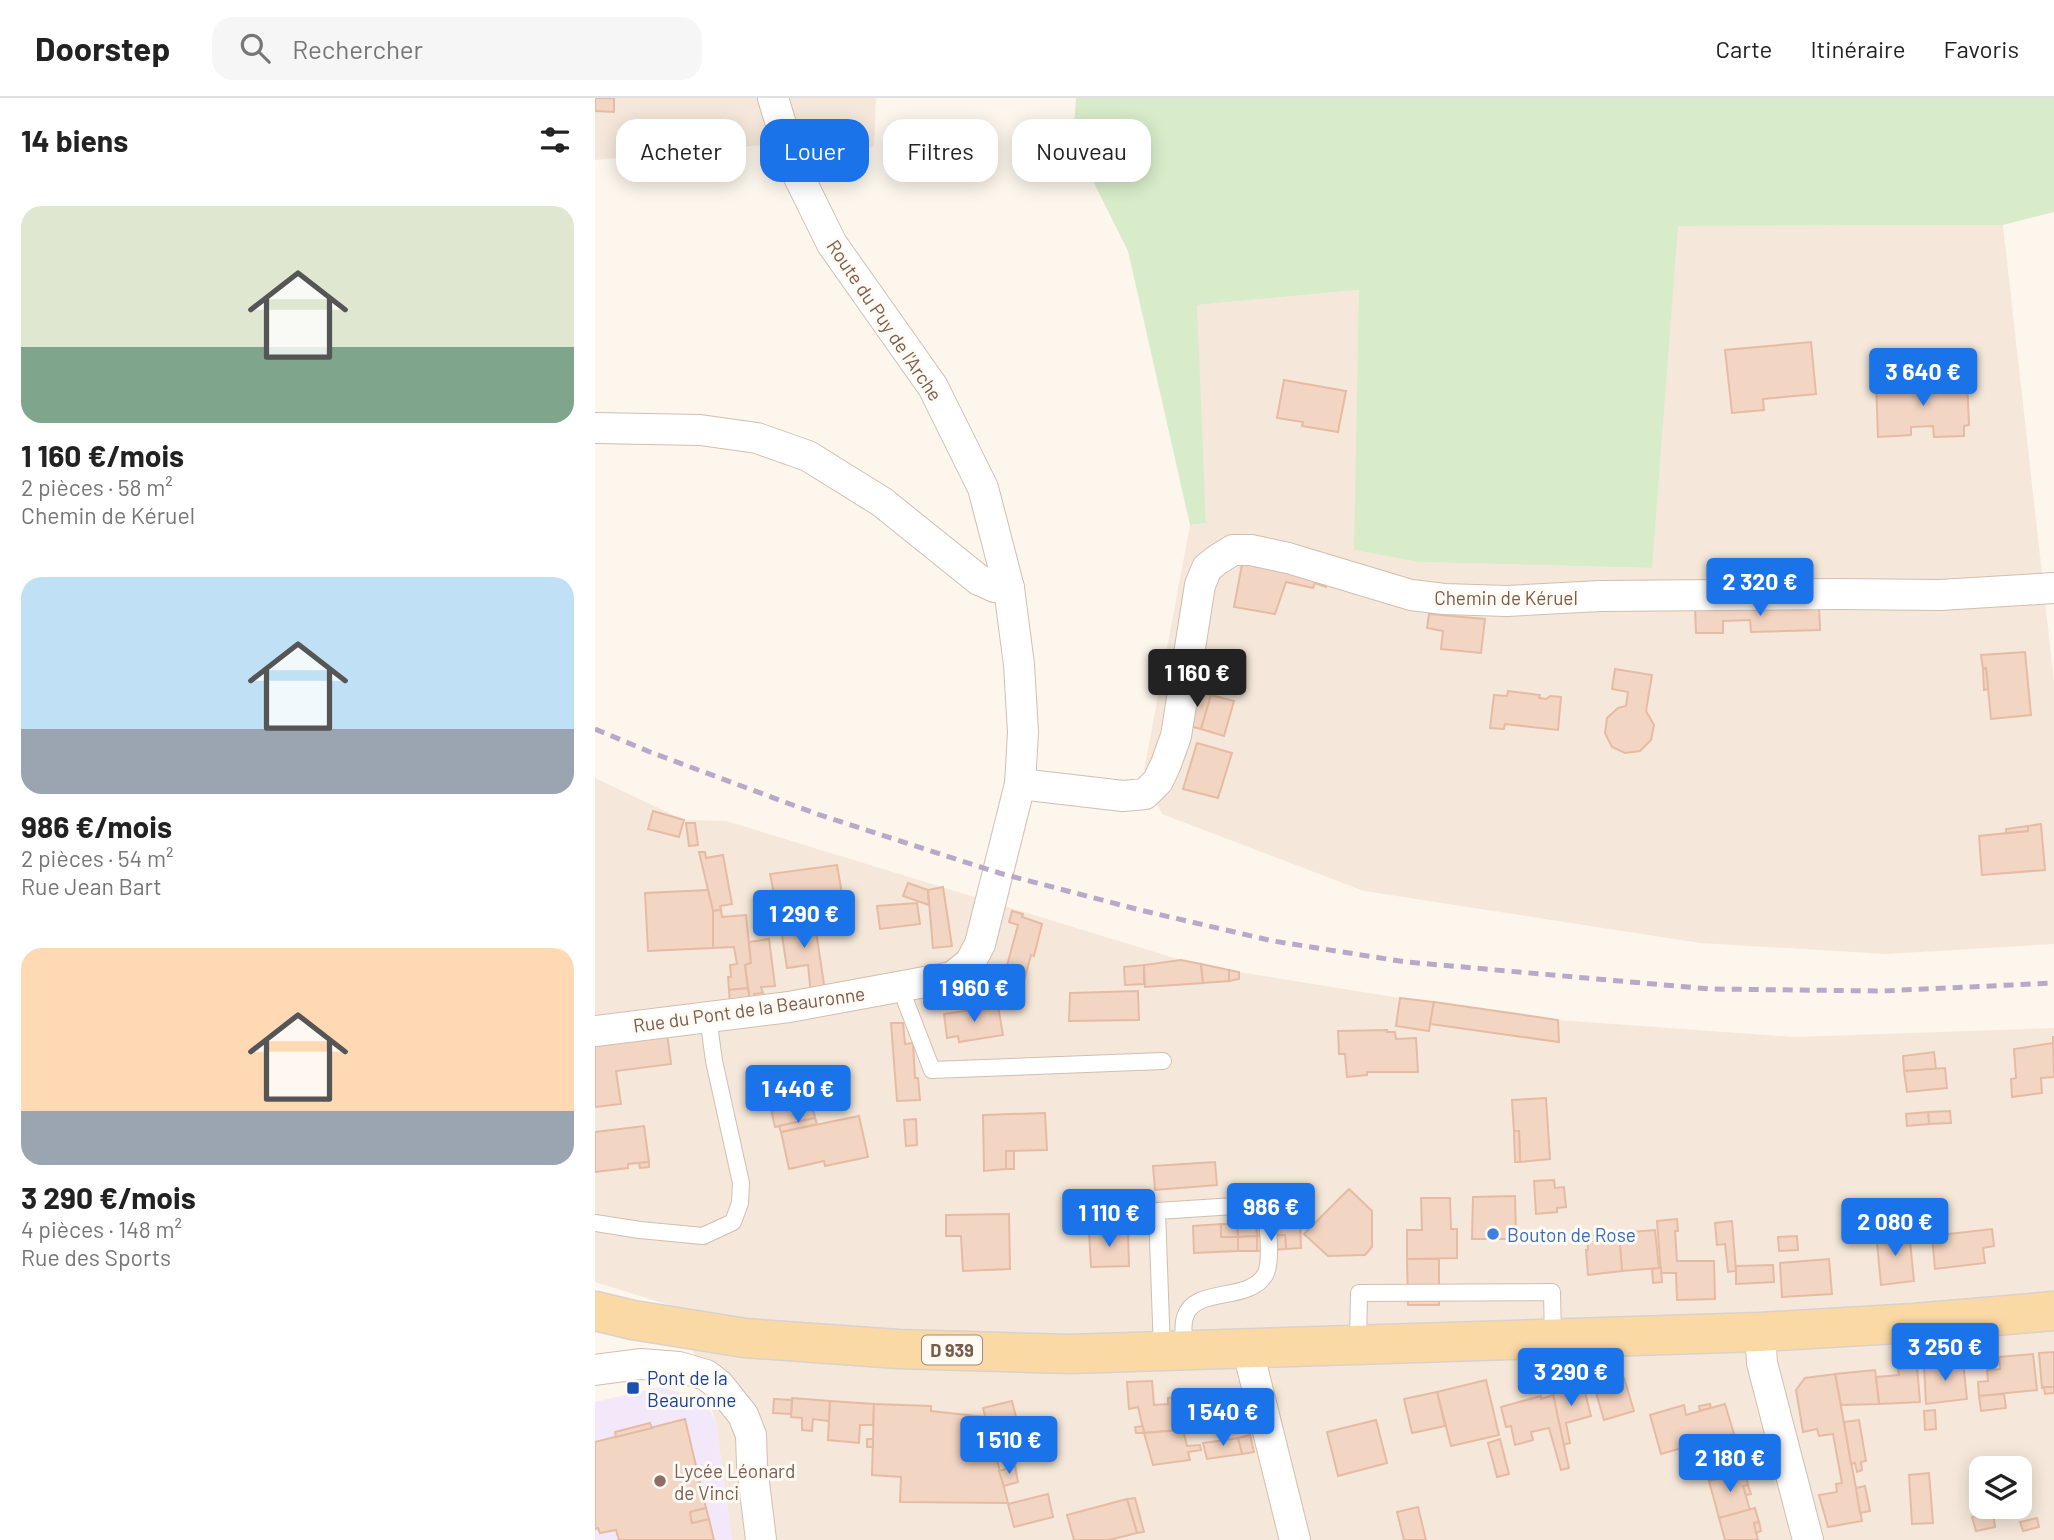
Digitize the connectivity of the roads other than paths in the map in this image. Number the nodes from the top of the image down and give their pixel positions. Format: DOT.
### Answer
graph roads {
  1 [pos="773,98"];
  2 [pos="595,428"];
  3 [pos="1009,587"];
  4 [pos="2054,588"];
  5 [pos="1020,784"];
  6 [pos="999,873"];
  7 [pos="900,987"];
  8 [pos="708,1017"];
  9 [pos="595,1031"];
  10 [pos="1163,1061"];
  11 [pos="595,1223"];
  12 [pos="595,1311"];
  13 [pos="2054,1311"];
  14 [pos="1759,1332"];
  15 [pos="1553,1340"];
  16 [pos="1358,1344"];
  17 [pos="1247,1347"];
  18 [pos="1173,1350"];
  19 [pos="595,1370"];
  20 [pos="761,1540"];
  21 [pos="1295,1540"];
  22 [pos="1808,1540"];
  1 -- 3 [label="street, Route du Puy de l'Arche"];
  2 -- 3 [label="street"];
  3 -- 5 [label="street, Route du Puy de l'Arche"];
  4 -- 5 [label="street, Chemin de Kéruel"];
  5 -- 6 [label="street, Route du Puy de l'Arche"];
  6 -- 7 [label="street, Rue du Pont de la Beauronne"];
  7 -- 8 [label="street, Rue du Pont de la Beauronne"];
  7 -- 10 [label="lane"];
  8 -- 9 [label="street, Rue du Pont de la Beauronne"];
  8 -- 11 [label="lane"];
  12 -- 18 [label="main road, D 939"];
  13 -- 14 [label="main road, D 939"];
  14 -- 15 [label="main road, D 939"];
  14 -- 22 [label="street"];
  15 -- 16 [label="main road, D 939"];
  15 -- 16 [label="lane"];
  16 -- 17 [label="main road, D 939"];
  17 -- 18 [label="main road, D 939"];
  17 -- 21 [label="street"];
  18 -- 18 [label="lane"];
  19 -- 20 [label="street"];
}
